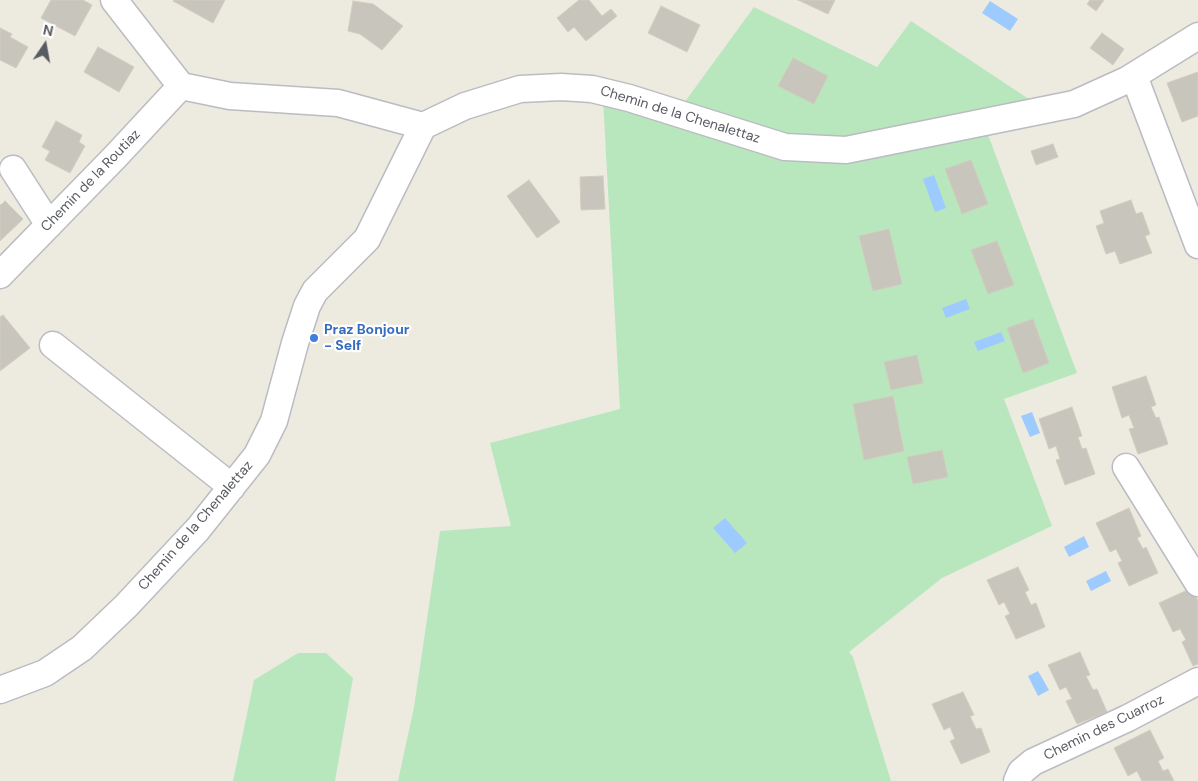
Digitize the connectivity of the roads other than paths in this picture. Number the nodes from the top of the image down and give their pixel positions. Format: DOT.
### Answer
graph roads {
  1 [pos="114,0"];
  2 [pos="1198,36"];
  3 [pos="1134,76"];
  4 [pos="181,86"];
  5 [pos="423,126"];
  6 [pos="14,169"];
  7 [pos="49,225"];
  8 [pos="1198,245"];
  9 [pos="0,275"];
  10 [pos="53,345"];
  11 [pos="1126,467"];
  12 [pos="232,487"];
  13 [pos="1198,583"];
  14 [pos="1198,681"];
  15 [pos="0,690"];
  16 [pos="1017,781"];
  1 -- 4 [label="street"];
  2 -- 3 [label="street, Chemin de la Chenalettaz"];
  3 -- 5 [label="street, Chemin de la Chenalettaz"];
  3 -- 8 [label="street"];
  4 -- 5 [label="street"];
  4 -- 7 [label="street, Chemin de la Routiaz"];
  5 -- 12 [label="street, Chemin de la Chenalettaz"];
  6 -- 7 [label="street"];
  7 -- 9 [label="street, Chemin de la Routiaz"];
  10 -- 12 [label="street"];
  11 -- 13 [label="street"];
  12 -- 15 [label="street, Chemin de la Chenalettaz"];
  14 -- 16 [label="street, Chemin des Cuarroz"];
}
